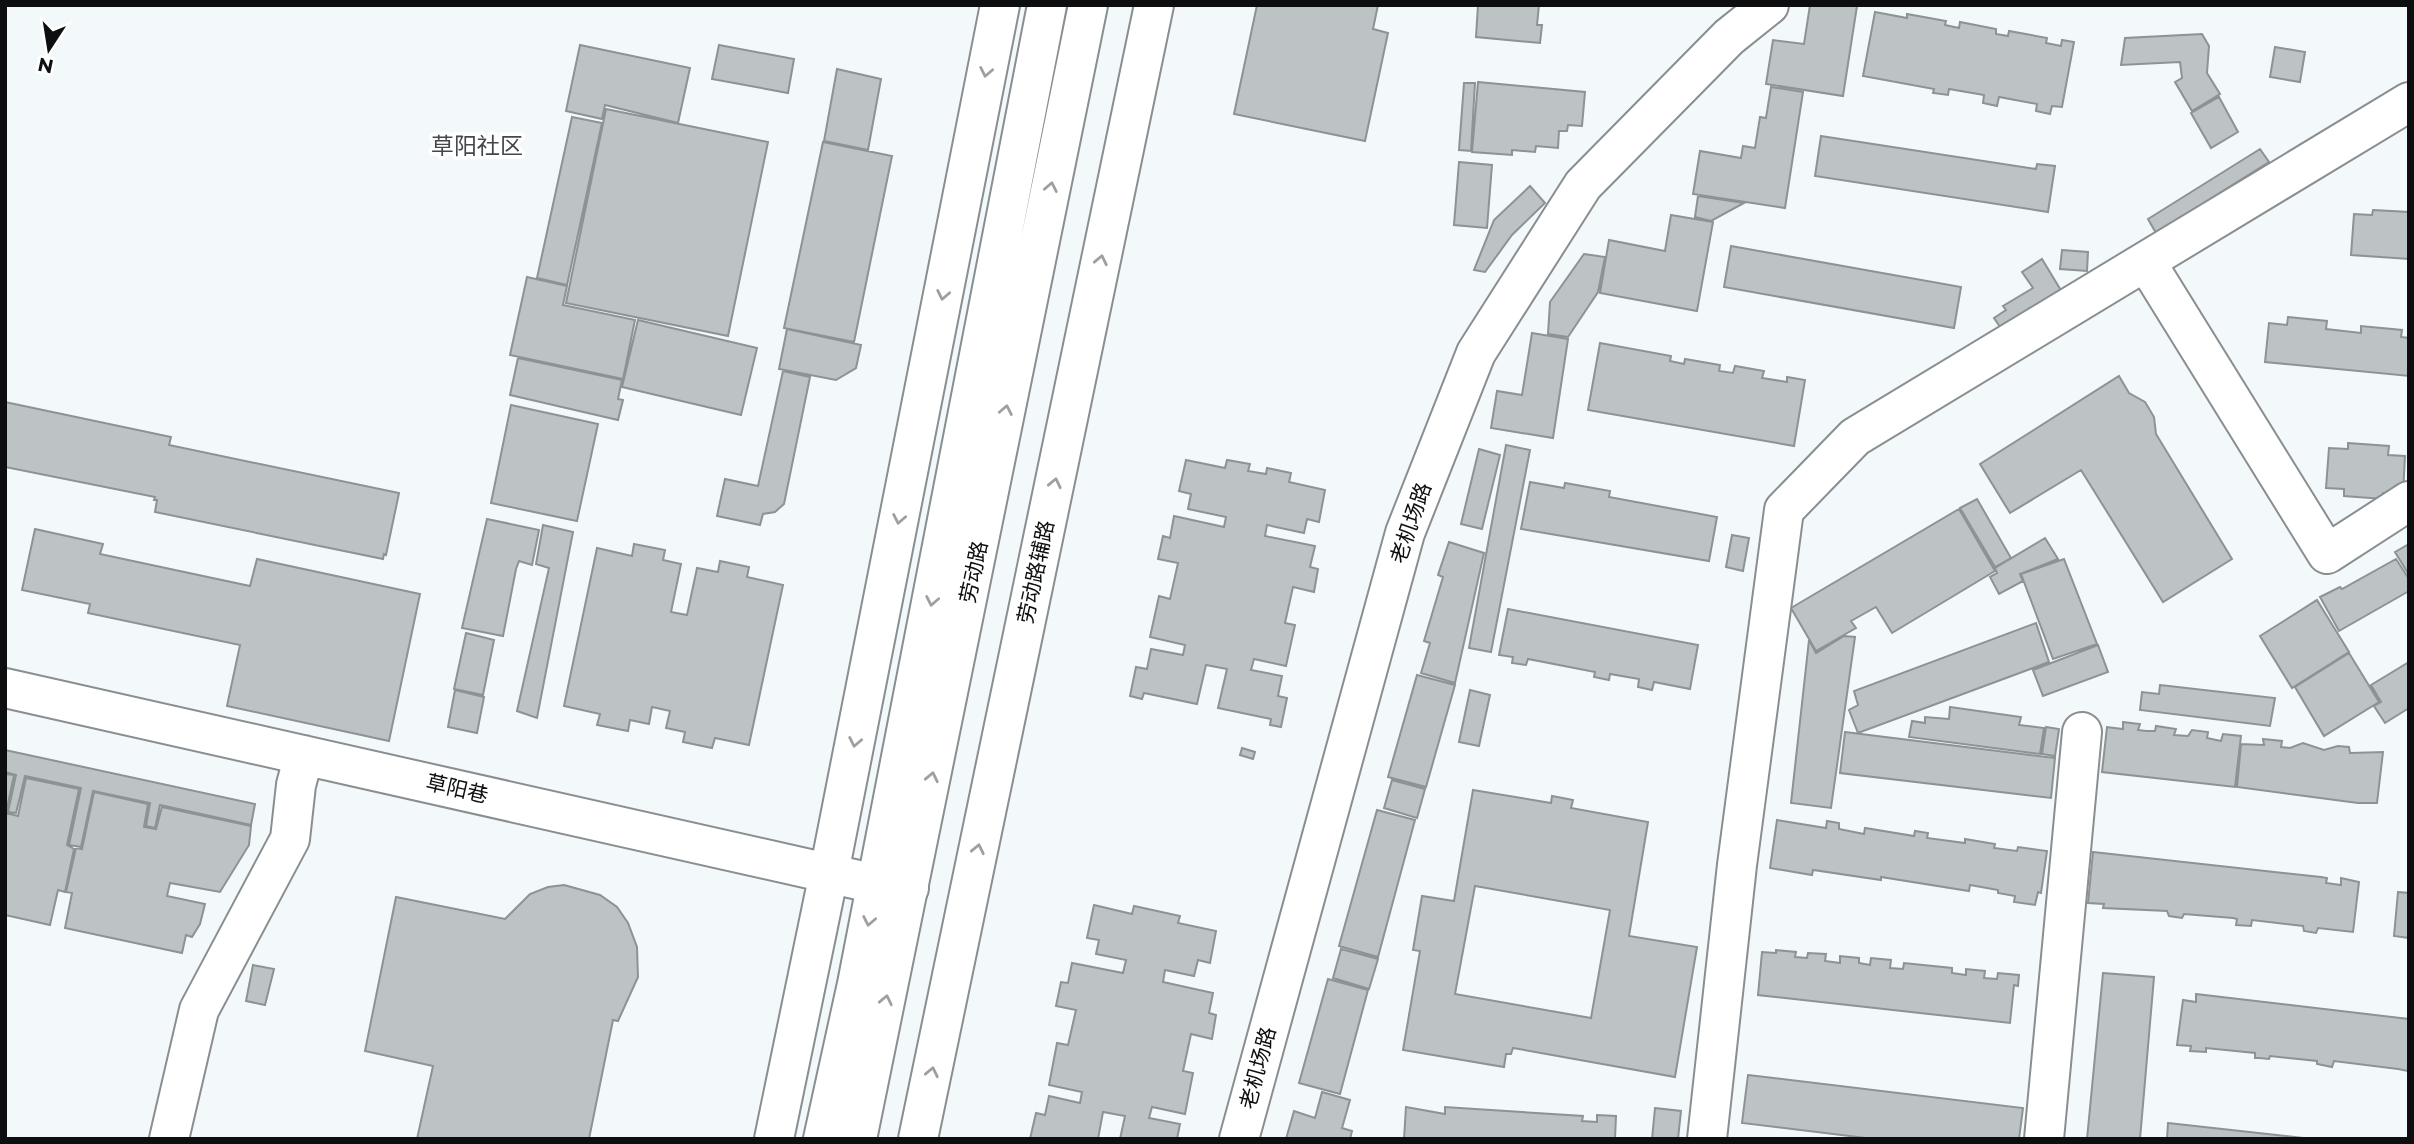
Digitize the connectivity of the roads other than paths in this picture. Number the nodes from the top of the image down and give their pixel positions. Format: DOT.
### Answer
graph roads {
  1 [pos="1000,5"];
  2 [pos="1047,5"];
  3 [pos="1088,5"];
  4 [pos="1154,5"];
  5 [pos="1769,5"];
  6 [pos="2409,102"];
  7 [pos="2146,261"];
  8 [pos="2409,501"];
  9 [pos="5,688"];
  10 [pos="2082,732"];
  11 [pos="303,755"];
  12 [pos="829,873"];
  13 [pos="893,886"];
  14 [pos="169,1139"];
  15 [pos="774,1139"];
  16 [pos="822,1139"];
  17 [pos="857,1139"];
  18 [pos="918,1139"];
  19 [pos="1239,1139"];
  20 [pos="1707,1139"];
  21 [pos="2044,1139"];
  1 -- 12 [label="street, one-way"];
  2 -- 13 [label="street, 劳动路, one-way"];
  13 -- 3 [label="street, 劳动路, one-way"];
  18 -- 4 [label="street, 劳动路辅路, one-way"];
  5 -- 19 [label="street, 老机场路"];
  6 -- 7 [label="street"];
  7 -- 8 [label="street"];
  7 -- 20 [label="street"];
  9 -- 11 [label="street, 草阳巷"];
  10 -- 21 [label="street"];
  11 -- 12 [label="street, 草阳巷"];
  11 -- 14 [label="street"];
  12 -- 13 [label="street, 草阳巷"];
  12 -- 15 [label="street"];
  13 -- 16 [label="street, 劳动路, one-way"];
  17 -- 13 [label="street, 劳动路, one-way"];
}
